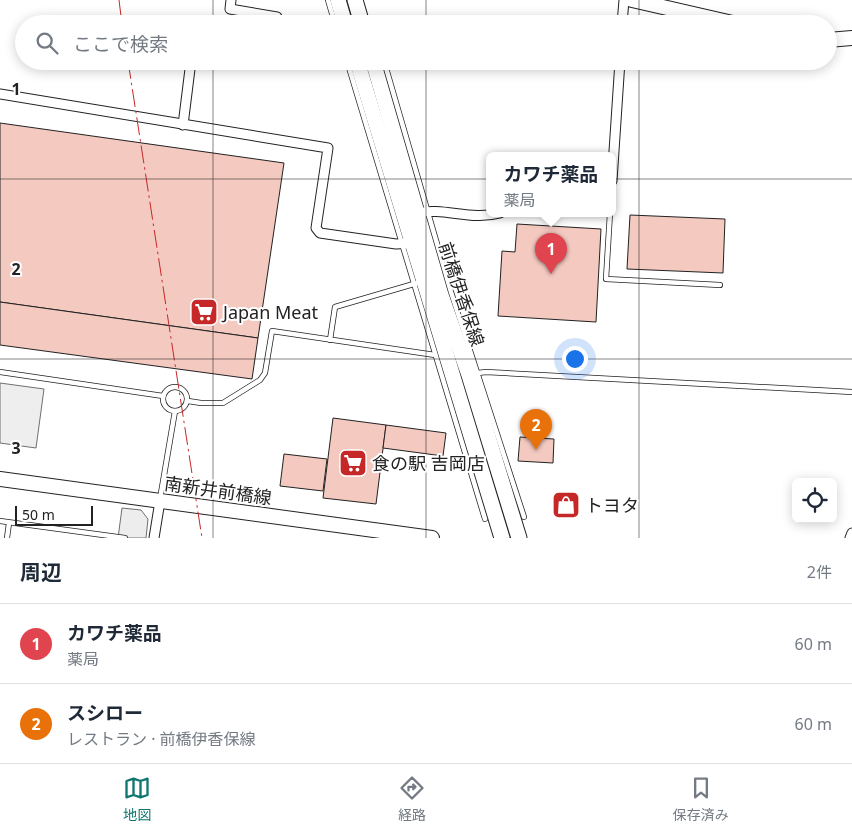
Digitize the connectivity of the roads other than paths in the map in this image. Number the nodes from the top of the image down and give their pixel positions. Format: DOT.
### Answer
graph roads {
  1 [pos="231,0"];
  2 [pos="328,0"];
  3 [pos="338,0"];
  4 [pos="355,0"];
  5 [pos="624,0"];
  6 [pos="632,0"];
  7 [pos="265,15"];
  8 [pos="332,15"];
  9 [pos="342,15"];
  10 [pos="359,15"];
  11 [pos="623,15"];
  12 [pos="698,15"];
  13 [pos="852,38"];
  14 [pos="837,39"];
  15 [pos="190,70"];
  16 [pos="351,70"];
  17 [pos="360,70"];
  18 [pos="375,70"];
  19 [pos="385,70"];
  20 [pos="619,70"];
  21 [pos="0,94"];
  22 [pos="183,125"];
  23 [pos="614,152"];
  24 [pos="400,177"];
  25 [pos="422,212"];
  26 [pos="486,215"];
  27 [pos="610,217"];
  28 [pos="408,244"];
  29 [pos="420,282"];
  30 [pos="720,284"];
  31 [pos="330,340"];
  32 [pos="441,355"];
  33 [pos="0,372"];
  34 [pos="474,374"];
  35 [pos="852,392"];
  36 [pos="163,396"];
  37 [pos="188,401"];
  38 [pos="174,411"];
  39 [pos="476,470"];
  40 [pos="0,479"];
  41 [pos="507,481"];
  42 [pos="160,501"];
  43 [pos="524,517"];
  44 [pos="485,519"];
  45 [pos="0,521"];
  46 [pos="9,522"];
  47 [pos="852,532"];
  48 [pos="82,535"];
  49 [pos="7,538"];
  50 [pos="125,538"];
  51 [pos="154,538"];
  52 [pos="432,538"];
  53 [pos="502,538"];
  54 [pos="519,538"];
  55 [pos="850,538"];
  1 -- 7 [label="street"];
  2 -- 8 [label="lane"];
  3 -- 9 [label="main road"];
  4 -- 10 [label="main road"];
  5 -- 11 [label="street"];
  6 -- 12 [label="main road"];
  13 -- 14 [label="main road"];
  15 -- 22 [label="street"];
  16 -- 24 [label="lane"];
  17 -- 24 [label="main road, 前橋伊香保線"];
  18 -- 24 [label="main road, 前橋伊香保線"];
  19 -- 24 [label="lane"];
  20 -- 23 [label="street"];
  21 -- 22 [label="street"];
  22 -- 28 [label="street"];
  24 -- 25 [label="main road, 前橋伊香保線"];
  24 -- 28 [label="main road, 前橋伊香保線"];
  25 -- 26 [label="street"];
  25 -- 34 [label="main road, 前橋伊香保線"];
  27 -- 30 [label="lane"];
  28 -- 29 [label="main road, 前橋伊香保線"];
  29 -- 31 [label="lane"];
  29 -- 32 [label="main road, 前橋伊香保線"];
  31 -- 32 [label="lane"];
  31 -- 37 [label="lane"];
  32 -- 39 [label="main road, 前橋伊香保線"];
  33 -- 36 [label="lane"];
  34 -- 35 [label="lane"];
  34 -- 41 [label="main road, 前橋伊香保線"];
  36 -- 37 [label="lane"];
  36 -- 38 [label="lane"];
  37 -- 38 [label="lane"];
  38 -- 42 [label="lane"];
  39 -- 44 [label="lane"];
  39 -- 53 [label="main road, 前橋伊香保線"];
  40 -- 42 [label="main road, 南新井前橋線"];
  41 -- 43 [label="lane"];
  41 -- 54 [label="main road, 前橋伊香保線"];
  42 -- 51 [label="street"];
  42 -- 52 [label="main road, 南新井前橋線"];
  45 -- 46 [label="lane"];
  46 -- 48 [label="lane"];
  46 -- 49 [label="lane"];
  47 -- 55 [label="street"];
  48 -- 50 [label="lane"];
}
